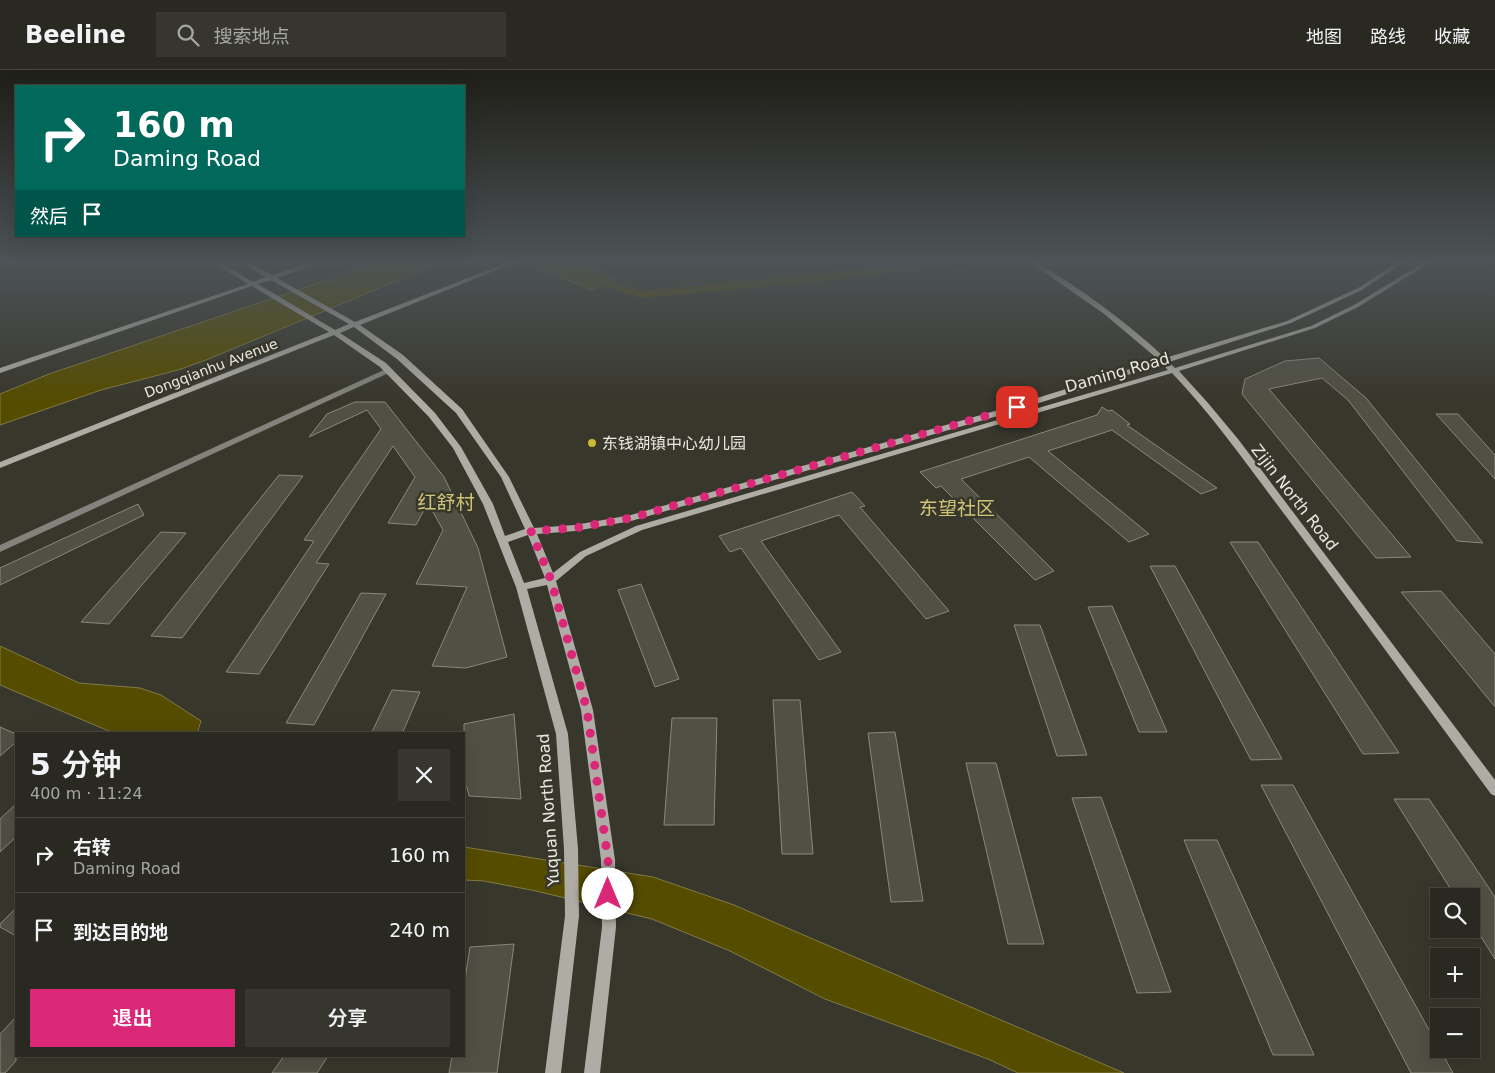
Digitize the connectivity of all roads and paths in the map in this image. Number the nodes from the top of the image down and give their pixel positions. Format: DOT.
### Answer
graph roads {
  1 [pos="183,308"];
  2 [pos="295,308"];
  3 [pos="325,308"];
  4 [pos="397,308"];
  5 [pos="1099,308"];
  6 [pos="1320,308"];
  7 [pos="1352,308"];
  8 [pos="354,325"];
  9 [pos="335,333"];
  10 [pos="1165,362"];
  11 [pos="0,371"];
  12 [pos="389,371"];
  13 [pos="1175,371"];
  14 [pos="0,465"];
  15 [pos="531,531"];
  16 [pos="502,540"];
  17 [pos="0,550"];
  18 [pos="551,580"];
  19 [pos="521,587"];
  20 [pos="1495,790"];
  21 [pos="553,1073"];
  22 [pos="592,1073"];
  1 -- 11 [label="street"];
  2 -- 9 [label="street, Yuquan North Road"];
  3 -- 8 [label="street"];
  4 -- 8 [label="street, Dongqianhu Avenue"];
  5 -- 10 [label="street, Zijin North Road"];
  6 -- 10 [label="street, Daming Road"];
  7 -- 13 [label="street, Daming Road"];
  8 -- 9 [label="street, Dongqianhu Avenue"];
  8 -- 15 [label="street"];
  9 -- 12 [label="street, Yuquan North Road"];
  9 -- 14 [label="street, Dongqianhu Avenue"];
  10 -- 13 [label="street, Zijin North Road"];
  10 -- 15 [label="street, Daming Road"];
  12 -- 16 [label="street, Yuquan North Road"];
  12 -- 17 [label="street"];
  13 -- 18 [label="street, Daming Road"];
  13 -- 20 [label="street, Zijin North Road"];
  15 -- 16 [label="street, Daming Road"];
  15 -- 18 [label="street"];
  16 -- 19 [label="street, Yuquan North Road"];
  18 -- 19 [label="street, Daming Road"];
  18 -- 22 [label="street"];
  19 -- 21 [label="street, Yuquan North Road"];
}
